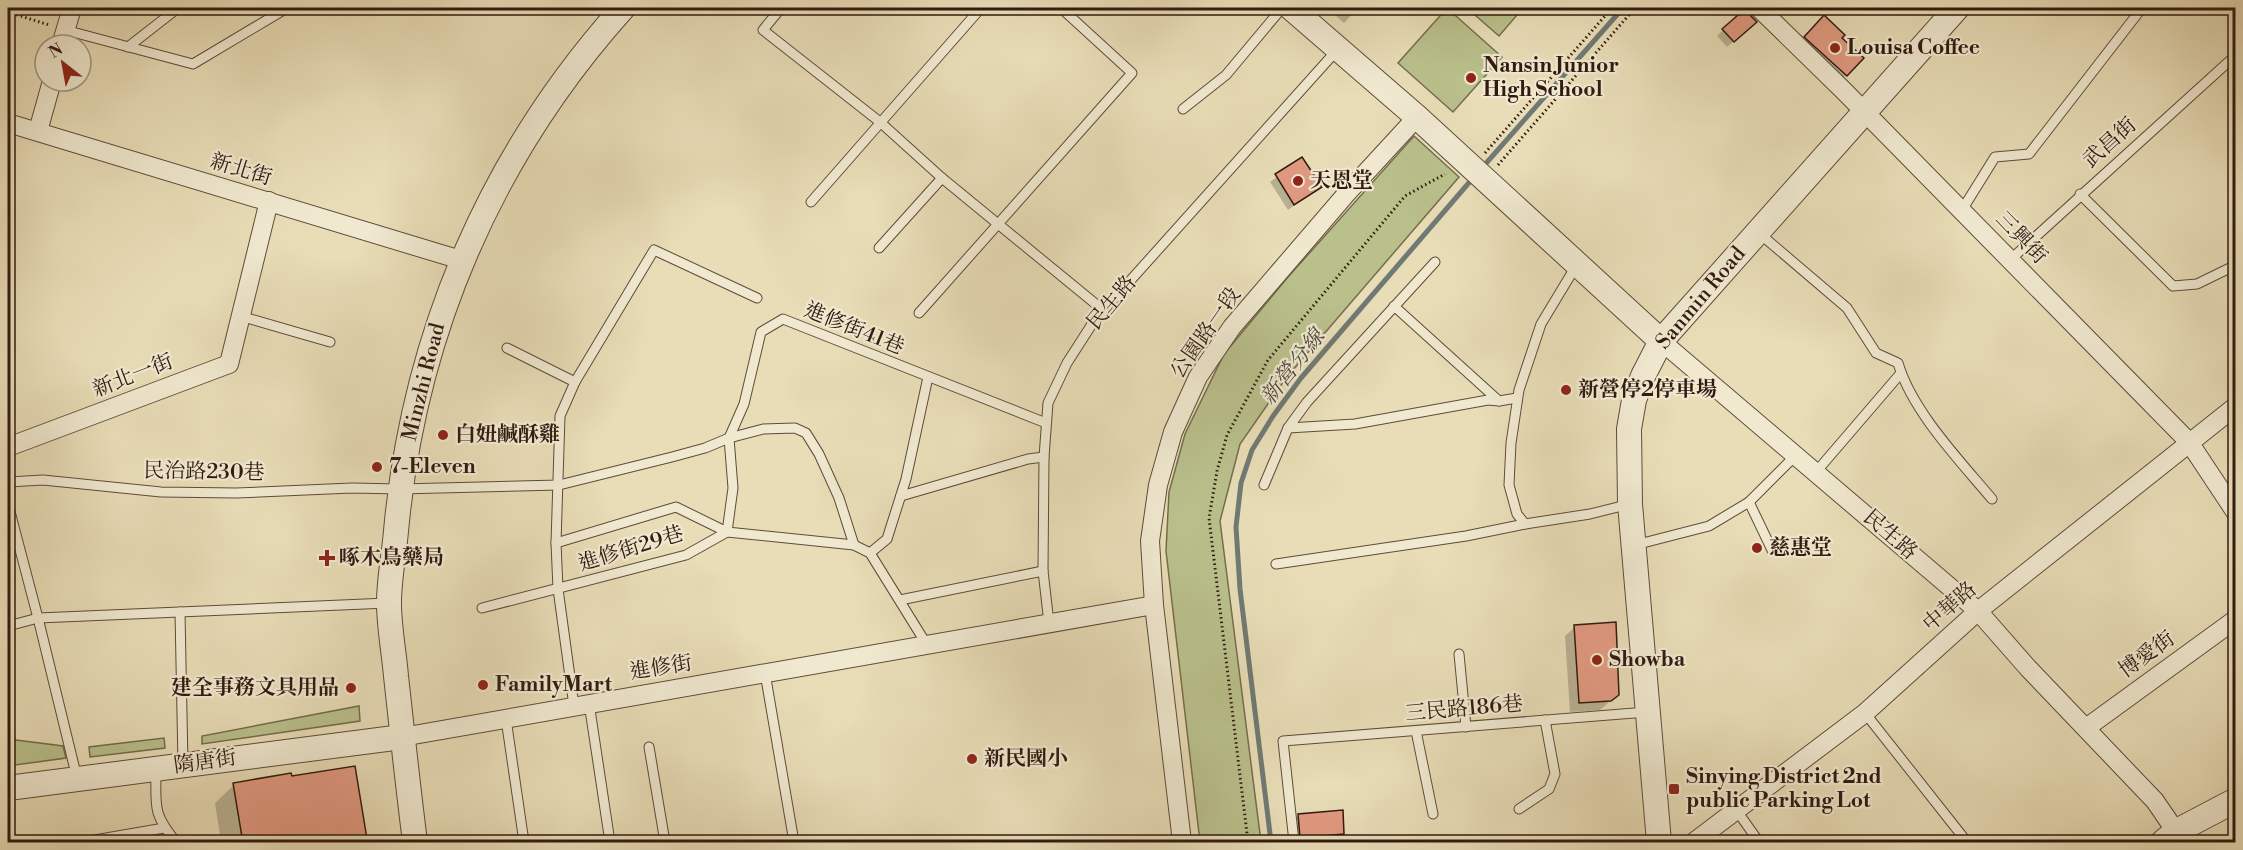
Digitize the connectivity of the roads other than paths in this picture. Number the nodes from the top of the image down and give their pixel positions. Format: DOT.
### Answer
graph roads {
  1 [pos="72,8"];
  2 [pos="177,8"];
  3 [pos="287,8"];
  4 [pos="780,8"];
  5 [pos="981,8"];
  6 [pos="1061,8"];
  7 [pos="1282,8"];
  8 [pos="1291,8"];
  9 [pos="1759,8"];
  10 [pos="1958,8"];
  11 [pos="2142,8"];
  12 [pos="619,9"];
  13 [pos="64,33"];
  14 [pos="93,42"];
  15 [pos="128,47"];
  16 [pos="1338,49"];
  17 [pos="2235,55"];
  18 [pos="49,93"];
  19 [pos="1183,109"];
  20 [pos="1863,112"];
  21 [pos="1417,117"];
  22 [pos="880,122"];
  23 [pos="8,123"];
  24 [pos="38,131"];
  25 [pos="942,178"];
  26 [pos="2080,194"];
  27 [pos="269,201"];
  28 [pos="811,202"];
  29 [pos="1962,210"];
  30 [pos="996,223"];
  31 [pos="1758,232"];
  32 [pos="879,248"];
  33 [pos="461,260"];
  34 [pos="2010,260"];
  35 [pos="1435,262"];
  36 [pos="1577,264"];
  37 [pos="2235,265"];
  38 [pos="757,298"];
  39 [pos="1395,306"];
  40 [pos="1103,310"];
  41 [pos="919,313"];
  42 [pos="240,316"];
  43 [pos="1661,341"];
  44 [pos="330,342"];
  45 [pos="507,348"];
  46 [pos="1901,373"];
  47 [pos="928,377"];
  48 [pos="575,382"];
  49 [pos="1518,398"];
  50 [pos="1499,400"];
  51 [pos="2235,406"];
  52 [pos="1046,423"];
  53 [pos="1288,428"];
  54 [pos="729,438"];
  55 [pos="2188,442"];
  56 [pos="8,447"];
  57 [pos="1797,454"];
  58 [pos="1044,457"];
  59 [pos="1816,472"];
  60 [pos="8,482"];
  61 [pos="559,485"];
  62 [pos="1264,485"];
  63 [pos="400,489"];
  64 [pos="901,496"];
  65 [pos="1992,499"];
  66 [pos="1749,502"];
  67 [pos="8,504"];
  68 [pos="1630,504"];
  69 [pos="2235,513"];
  70 [pos="1524,524"];
  71 [pos="727,532"];
  72 [pos="556,543"];
  73 [pos="854,545"];
  74 [pos="1635,545"];
  75 [pos="1772,550"];
  76 [pos="870,553"];
  77 [pos="1276,564"];
  78 [pos="1043,571"];
  79 [pos="558,589"];
  80 [pos="900,600"];
  81 [pos="389,603"];
  82 [pos="1154,605"];
  83 [pos="482,608"];
  84 [pos="1978,611"];
  85 [pos="180,612"];
  86 [pos="38,618"];
  87 [pos="2235,619"];
  88 [pos="1050,623"];
  89 [pos="8,626"];
  90 [pos="927,645"];
  91 [pos="1459,654"];
  92 [pos="765,673"];
  93 [pos="581,704"];
  94 [pos="1647,712"];
  95 [pos="1865,713"];
  96 [pos="507,719"];
  97 [pos="1545,720"];
  98 [pos="1466,727"];
  99 [pos="2086,728"];
  100 [pos="1416,731"];
  101 [pos="402,737"];
  102 [pos="650,747"];
  103 [pos="183,765"];
  104 [pos="156,769"];
  105 [pos="77,778"];
  106 [pos="8,788"];
  107 [pos="2235,800"];
  108 [pos="1519,809"];
  109 [pos="1737,811"];
  110 [pos="1433,814"];
  111 [pos="164,828"];
  112 [pos="2174,839"];
  113 [pos="83,843"];
  114 [pos="176,843"];
  115 [pos="415,843"];
  116 [pos="524,843"];
  117 [pos="610,843"];
  118 [pos="665,843"];
  119 [pos="794,843"];
  120 [pos="1182,843"];
  121 [pos="1294,843"];
  122 [pos="1659,843"];
  123 [pos="1694,843"];
  124 [pos="1759,843"];
  125 [pos="1967,843"];
  1 -- 13 [label="street"];
  2 -- 15 [label="lane"];
  3 -- 15 [label="lane"];
  4 -- 22 [label="lane"];
  5 -- 22 [label="lane"];
  6 -- 30 [label="lane"];
  7 -- 19 [label="lane"];
  8 -- 16 [label="street, 民生路"];
  9 -- 20 [label="street, 三興街"];
  10 -- 20 [label="street, Sanmin Road"];
  11 -- 29 [label="lane"];
  12 -- 33 [label="street, Minzhi Road"];
  14 -- 15 [label="lane"];
  16 -- 21 [label="street, 民生路"];
  16 -- 40 [label="lane, 民生路"];
  17 -- 26 [label="lane, 武昌街"];
  18 -- 24 [label="street"];
  20 -- 29 [label="street, 三興街"];
  20 -- 31 [label="street, Sanmin Road"];
  21 -- 36 [label="street, 民生路"];
  21 -- 82 [label="street, 公園路一段"];
  22 -- 25 [label="lane"];
  22 -- 28 [label="lane"];
  23 -- 24 [label="street, 新北街"];
  24 -- 27 [label="street, 新北街"];
  25 -- 30 [label="lane"];
  25 -- 32 [label="lane"];
  26 -- 34 [label="lane, 武昌街"];
  26 -- 37 [label="lane"];
  27 -- 33 [label="street, 新北街"];
  27 -- 42 [label="street, 新北一街"];
  29 -- 34 [label="street, 三興街"];
  30 -- 40 [label="lane"];
  30 -- 41 [label="lane"];
  31 -- 43 [label="street, Sanmin Road"];
  31 -- 46 [label="lane"];
  33 -- 63 [label="street, Minzhi Road"];
  34 -- 55 [label="street, 三興街"];
  35 -- 39 [label="lane"];
  36 -- 43 [label="street, 民生路"];
  36 -- 49 [label="lane"];
  38 -- 48 [label="lane"];
  39 -- 50 [label="lane"];
  39 -- 53 [label="lane"];
  40 -- 52 [label="lane, 民生路"];
  42 -- 44 [label="lane"];
  42 -- 56 [label="street, 新北一街"];
  43 -- 57 [label="street, 民生路"];
  43 -- 68 [label="street, Sanmin Road"];
  45 -- 48 [label="lane"];
  46 -- 59 [label="lane"];
  46 -- 65 [label="lane"];
  47 -- 52 [label="lane"];
  47 -- 54 [label="lane, 進修街41巷"];
  47 -- 64 [label="lane"];
  48 -- 61 [label="lane"];
  49 -- 50 [label="lane"];
  49 -- 70 [label="lane"];
  50 -- 53 [label="lane"];
  51 -- 55 [label="street, 中華路"];
  52 -- 58 [label="lane, 民生路"];
  53 -- 62 [label="lane"];
  54 -- 61 [label="lane"];
  54 -- 71 [label="lane, 進修街41巷"];
  54 -- 73 [label="lane"];
  55 -- 69 [label="street, 三興街"];
  55 -- 84 [label="street, 中華路"];
  57 -- 59 [label="street, 民生路"];
  57 -- 66 [label="lane"];
  58 -- 64 [label="lane"];
  58 -- 78 [label="lane, 民生路"];
  59 -- 84 [label="street, 民生路"];
  60 -- 63 [label="lane, 民治路230巷"];
  61 -- 63 [label="lane"];
  61 -- 72 [label="lane, 進修街29巷"];
  63 -- 81 [label="street, Minzhi Road"];
  64 -- 76 [label="lane"];
  66 -- 74 [label="lane"];
  66 -- 75 [label="lane"];
  67 -- 86 [label="lane"];
  68 -- 70 [label="lane"];
  68 -- 74 [label="street, Sanmin Road"];
  70 -- 77 [label="lane"];
  71 -- 72 [label="lane"];
  71 -- 73 [label="lane"];
  71 -- 79 [label="lane, 進修街29巷"];
  72 -- 79 [label="lane, 進修街29巷"];
  73 -- 76 [label="lane"];
  74 -- 94 [label="street, Sanmin Road"];
  76 -- 80 [label="lane"];
  78 -- 80 [label="lane"];
  78 -- 88 [label="lane, 民生路"];
  79 -- 83 [label="lane, 進修街29巷"];
  79 -- 93 [label="lane, 進修街29巷"];
  80 -- 90 [label="lane"];
  81 -- 85 [label="lane"];
  81 -- 101 [label="street, Minzhi Road"];
  82 -- 88 [label="street, 進修街"];
  82 -- 120 [label="street, 公園路一段"];
  84 -- 95 [label="street, 中華路"];
  84 -- 99 [label="street, 民生路"];
  85 -- 86 [label="lane"];
  85 -- 103 [label="lane"];
  86 -- 89 [label="lane"];
  86 -- 105 [label="lane"];
  87 -- 99 [label="street, 博愛街"];
  88 -- 90 [label="street, 進修街"];
  90 -- 92 [label="street, 進修街"];
  91 -- 98 [label="lane"];
  92 -- 93 [label="street, 進修街"];
  92 -- 119 [label="lane"];
  93 -- 96 [label="street, 進修街"];
  93 -- 117 [label="lane, 進修街29巷"];
  94 -- 97 [label="lane, 三民路186巷"];
  94 -- 122 [label="street, Sanmin Road"];
  95 -- 109 [label="street, 中華路"];
  95 -- 125 [label="lane"];
  96 -- 101 [label="street, 進修街"];
  96 -- 116 [label="lane"];
  97 -- 98 [label="lane, 三民路186巷"];
  97 -- 108 [label="lane"];
  98 -- 100 [label="lane, 三民路186巷"];
  99 -- 112 [label="street, 民生路"];
  100 -- 110 [label="lane"];
  100 -- 121 [label="lane, 三民路186巷"];
  101 -- 103 [label="street, 隋唐街"];
  101 -- 115 [label="street, Minzhi Road"];
  102 -- 118 [label="lane"];
  103 -- 104 [label="street, 隋唐街"];
  104 -- 105 [label="street, 隋唐街"];
  104 -- 111 [label="lane"];
  105 -- 106 [label="street, 隋唐街"];
  107 -- 112 [label="street"];
  109 -- 123 [label="street, 中華路"];
  109 -- 124 [label="lane"];
  111 -- 113 [label="lane"];
  111 -- 114 [label="lane"];
}
